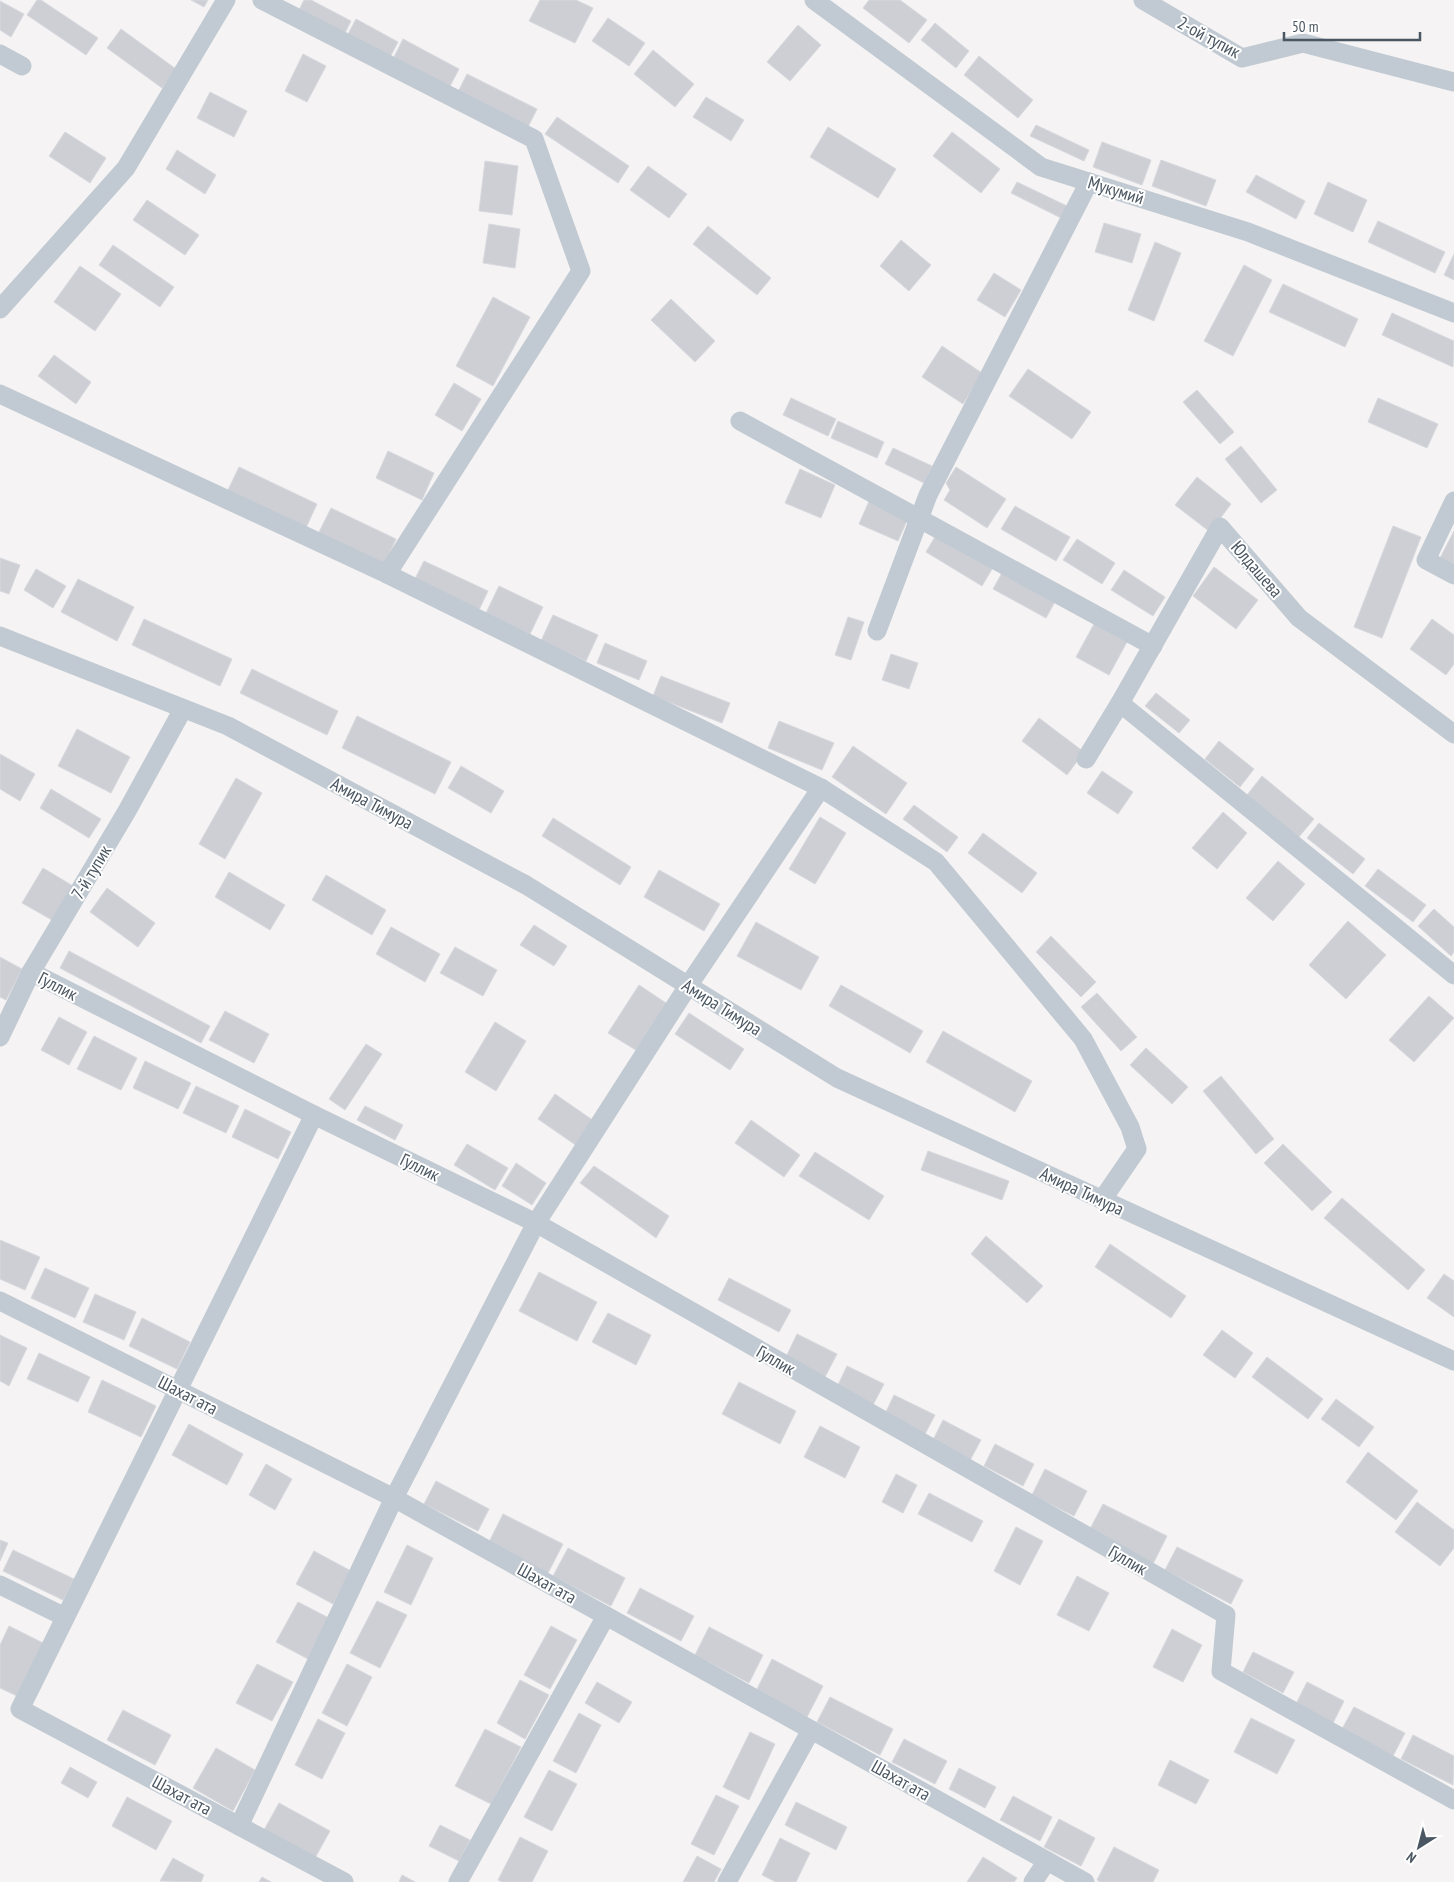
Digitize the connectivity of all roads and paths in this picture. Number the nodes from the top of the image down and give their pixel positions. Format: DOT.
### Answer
graph roads {
  1 [pos="226,0"];
  2 [pos="262,0"];
  3 [pos="814,0"];
  4 [pos="1143,0"];
  5 [pos="0,54"];
  6 [pos="22,66"];
  7 [pos="1454,82"];
  8 [pos="1089,182"];
  9 [pos="0,309"];
  10 [pos="1454,313"];
  11 [pos="0,394"];
  12 [pos="740,421"];
  13 [pos="1454,502"];
  14 [pos="919,519"];
  15 [pos="387,574"];
  16 [pos="1454,575"];
  17 [pos="877,631"];
  18 [pos="0,636"];
  19 [pos="1153,646"];
  20 [pos="1120,703"];
  21 [pos="184,709"];
  22 [pos="1454,734"];
  23 [pos="1086,759"];
  24 [pos="821,788"];
  25 [pos="31,972"];
  26 [pos="1454,975"];
  27 [pos="688,986"];
  28 [pos="5,1014"];
  29 [pos="0,1037"];
  30 [pos="314,1115"];
  31 [pos="1102,1200"];
  32 [pos="536,1223"];
  33 [pos="0,1301"];
  34 [pos="1454,1361"];
  35 [pos="178,1390"];
  36 [pos="394,1498"];
  37 [pos="0,1585"];
  38 [pos="606,1616"];
  39 [pos="65,1617"];
  40 [pos="811,1730"];
  41 [pos="1454,1800"];
  42 [pos="239,1826"];
  43 [pos="1047,1861"];
  44 [pos="344,1882"];
  45 [pos="458,1882"];
  46 [pos="727,1882"];
  47 [pos="1033,1882"];
  48 [pos="1085,1882"];
  1 -- 9 [label="street"];
  2 -- 15 [label="street"];
  3 -- 8 [label="street, Мукумий"];
  4 -- 7 [label="street, 2-ой тупик"];
  5 -- 6 [label="street"];
  8 -- 10 [label="street, Мукумий"];
  8 -- 14 [label="street"];
  11 -- 15 [label="street"];
  12 -- 14 [label="street"];
  13 -- 16 [label="street"];
  14 -- 17 [label="street"];
  14 -- 19 [label="street"];
  15 -- 24 [label="street"];
  18 -- 21 [label="street, Амира Тимура"];
  19 -- 20 [label="street, Юлдашева"];
  19 -- 22 [label="street, Юлдашева"];
  20 -- 23 [label="street, Юлдашева"];
  20 -- 26 [label="street"];
  21 -- 25 [label="street, 7-й тупик"];
  21 -- 27 [label="street, Амира Тимура"];
  24 -- 27 [label="street"];
  24 -- 31 [label="street"];
  25 -- 28 [label="street, 7-й тупик"];
  25 -- 30 [label="street, Гуллик"];
  27 -- 31 [label="street, Амира Тимура"];
  27 -- 32 [label="street"];
  28 -- 29 [label="street, 7-й тупик"];
  30 -- 32 [label="street, Гуллик"];
  30 -- 35 [label="street"];
  31 -- 34 [label="street, Амира Тимура"];
  32 -- 36 [label="street"];
  32 -- 41 [label="street, Гуллик"];
  33 -- 35 [label="street, Шахат ата"];
  35 -- 36 [label="street, Шахат ата"];
  35 -- 39 [label="street"];
  36 -- 38 [label="street, Шахат ата"];
  36 -- 42 [label="street"];
  37 -- 39 [label="street"];
  38 -- 40 [label="street, Шахат ата"];
  38 -- 45 [label="street"];
  39 -- 42 [label="street, Шахат ата"];
  40 -- 43 [label="street, Шахат ата"];
  40 -- 46 [label="street"];
  42 -- 44 [label="street, Шахат ата"];
  43 -- 47 [label="street"];
  43 -- 48 [label="street, Шахат ата"];
}
